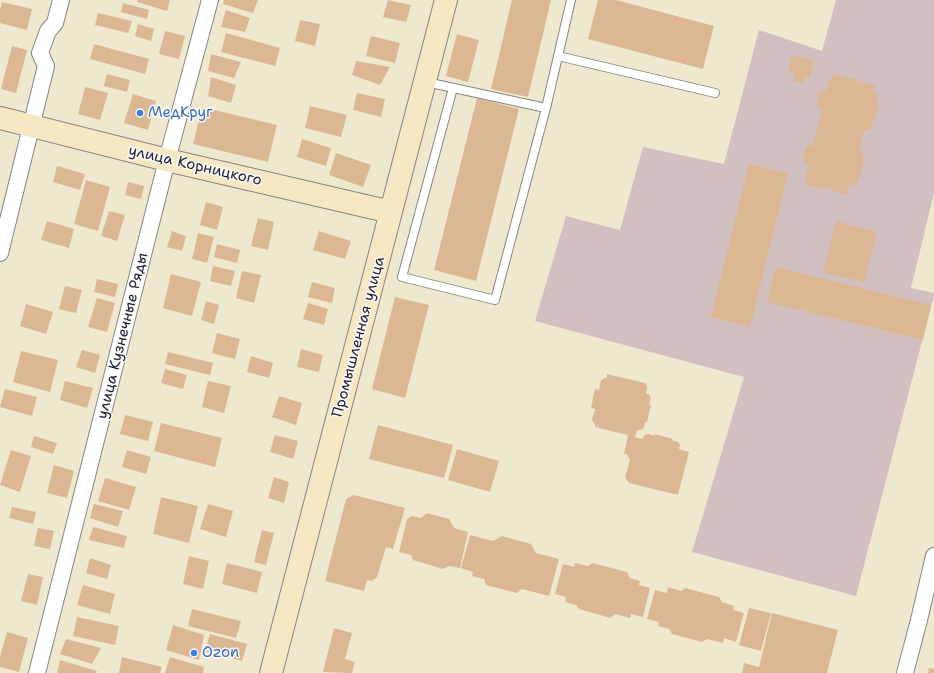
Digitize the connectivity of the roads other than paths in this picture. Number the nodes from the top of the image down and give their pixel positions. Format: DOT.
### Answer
graph roads {
  1 [pos="61,0"];
  2 [pos="210,0"];
  3 [pos="446,0"];
  4 [pos="571,0"];
  5 [pos="558,56"];
  6 [pos="425,82"];
  7 [pos="453,88"];
  8 [pos="715,93"];
  9 [pos="546,108"];
  10 [pos="0,118"];
  11 [pos="32,126"];
  12 [pos="167,160"];
  13 [pos="391,212"];
  14 [pos="0,253"];
  15 [pos="934,556"];
  16 [pos="37,673"];
  17 [pos="271,673"];
  18 [pos="905,673"];
  1 -- 11 [label="street"];
  2 -- 12 [label="street, улица Кузнечные Ряды"];
  3 -- 6 [label="main road, Промышленная улица"];
  4 -- 5 [label="lane"];
  5 -- 8 [label="lane"];
  5 -- 9 [label="lane"];
  6 -- 7 [label="lane"];
  6 -- 13 [label="main road, Промышленная улица"];
  7 -- 9 [label="lane"];
  7 -- 9 [label="lane"];
  10 -- 11 [label="main road, улица Корницкого"];
  11 -- 12 [label="main road, улица Корницкого"];
  11 -- 14 [label="street"];
  12 -- 13 [label="main road, улица Корницкого"];
  12 -- 16 [label="street, улица Кузнечные Ряды"];
  13 -- 17 [label="main road, Промышленная улица"];
  15 -- 18 [label="street"];
}
